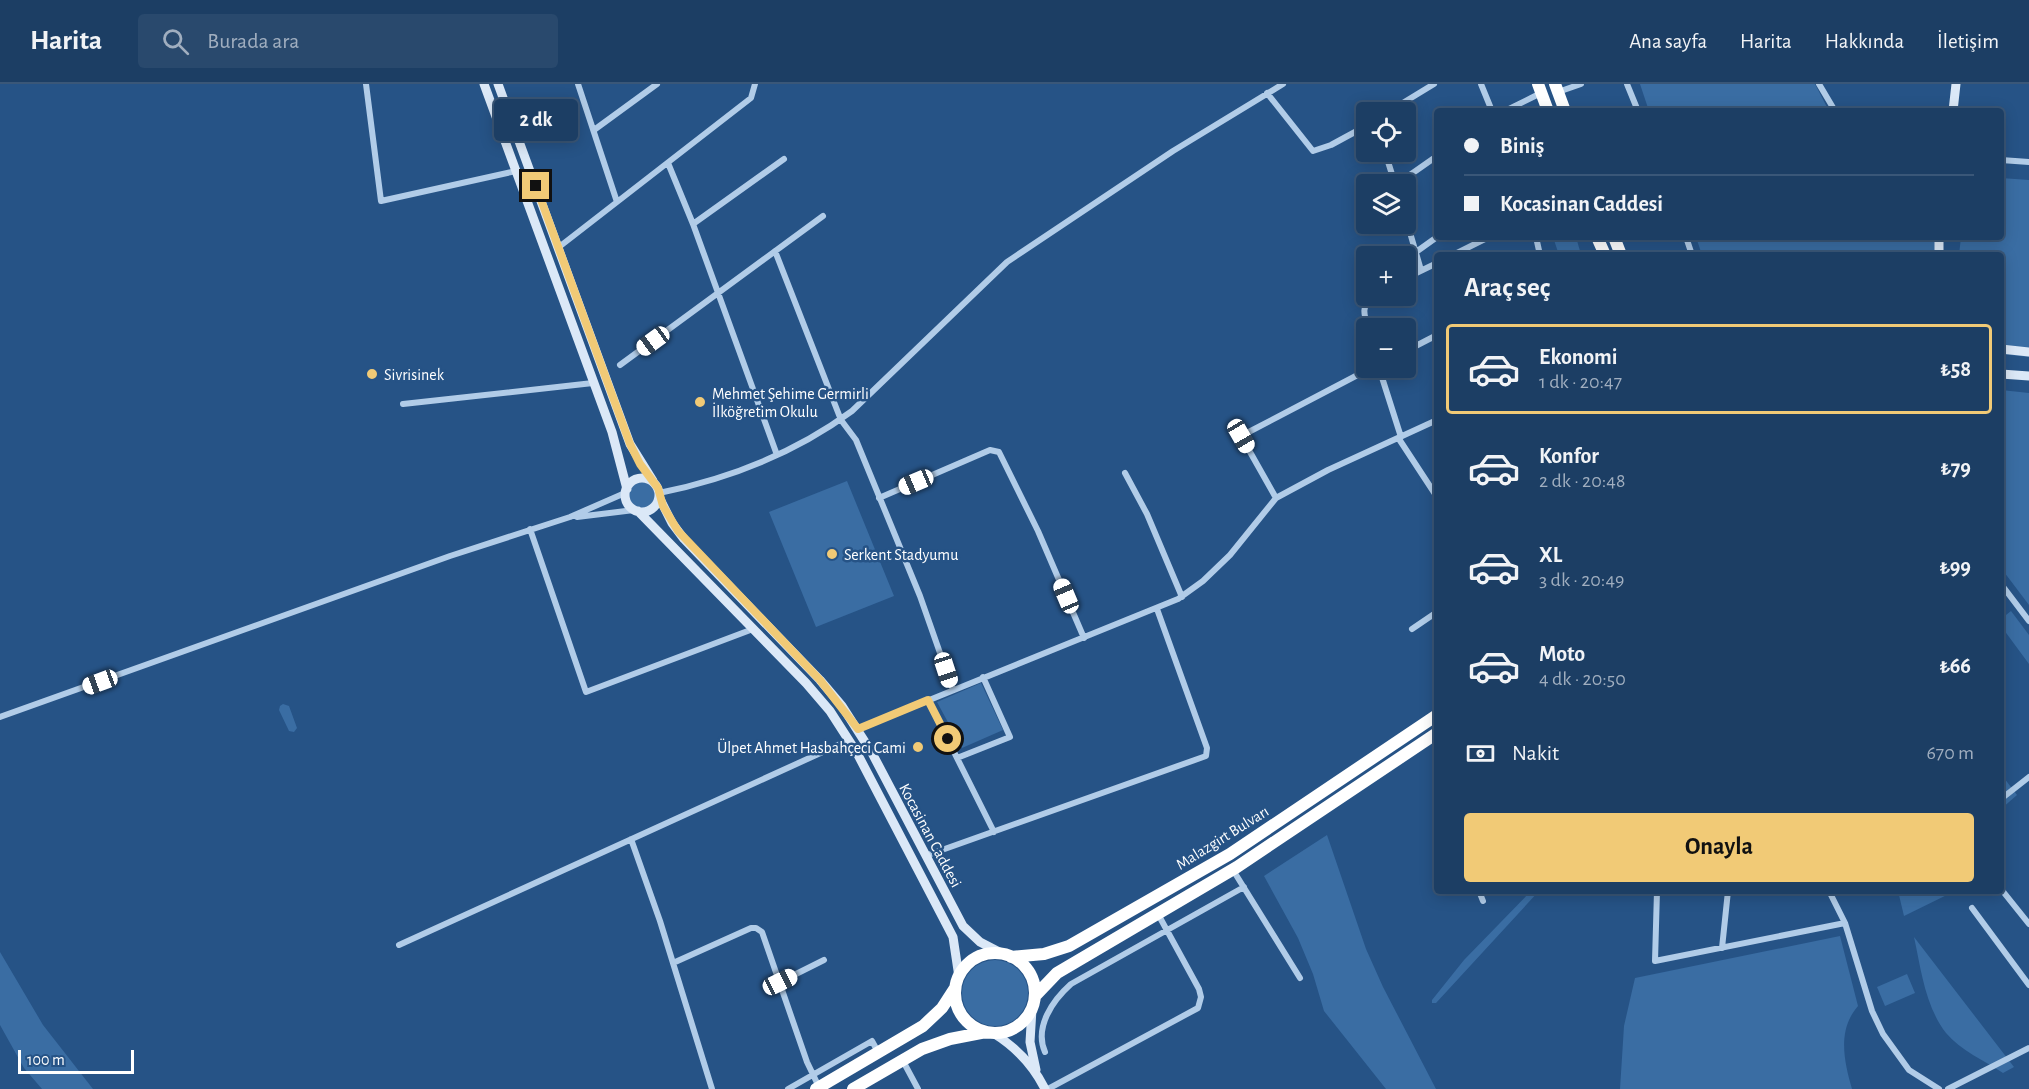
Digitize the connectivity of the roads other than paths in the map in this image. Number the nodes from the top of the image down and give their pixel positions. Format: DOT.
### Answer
graph roads {
  1 [pos="366,84"];
  2 [pos="484,84"];
  3 [pos="498,84"];
  4 [pos="578,84"];
  5 [pos="657,84"];
  6 [pos="755,84"];
  7 [pos="1283,84"];
  8 [pos="1434,84"];
  9 [pos="1481,84"];
  10 [pos="1581,84"];
  11 [pos="1627,84"];
  12 [pos="1819,84"];
  13 [pos="1956,84"];
  14 [pos="1540,88"];
  15 [pos="1556,88"];
  16 [pos="1268,93"];
  17 [pos="1404,102"];
  18 [pos="1491,108"];
  19 [pos="1510,108"];
  20 [pos="1547,108"];
  21 [pos="1564,108"];
  22 [pos="1637,108"];
  23 [pos="1833,108"];
  24 [pos="1953,108"];
  25 [pos="594,130"];
  26 [pos="1356,131"];
  27 [pos="1434,158"];
  28 [pos="784,159"];
  29 [pos="2004,160"];
  30 [pos="2029,162"];
  31 [pos="668,163"];
  32 [pos="516,171"];
  33 [pos="1411,174"];
  34 [pos="617,202"];
  35 [pos="823,216"];
  36 [pos="693,224"];
  37 [pos="1434,239"];
  38 [pos="1483,240"];
  39 [pos="559,247"];
  40 [pos="775,251"];
  41 [pos="1416,252"];
  42 [pos="1459,252"];
  43 [pos="1434,264"];
  44 [pos="1421,270"];
  45 [pos="1416,273"];
  46 [pos="718,293"];
  47 [pos="1434,337"];
  48 [pos="1416,346"];
  49 [pos="2004,348"];
  50 [pos="2029,352"];
  51 [pos="620,365"];
  52 [pos="2004,374"];
  53 [pos="1356,376"];
  54 [pos="2029,376"];
  55 [pos="1382,378"];
  56 [pos="593,383"];
  57 [pos="403,404"];
  58 [pos="841,420"];
  59 [pos="1434,421"];
  60 [pos="1400,438"];
  61 [pos="777,455"];
  62 [pos="1125,473"];
  63 [pos="653,482"];
  64 [pos="626,491"];
  65 [pos="1434,492"];
  66 [pos="659,495"];
  67 [pos="879,498"];
  68 [pos="1276,498"];
  69 [pos="636,510"];
  70 [pos="570,517"];
  71 [pos="530,529"];
  72 [pos="2004,591"];
  73 [pos="1182,597"];
  74 [pos="1157,609"];
  75 [pos="1434,614"];
  76 [pos="2029,621"];
  77 [pos="753,628"];
  78 [pos="1412,629"];
  79 [pos="1084,638"];
  80 [pos="983,677"];
  81 [pos="953,690"];
  82 [pos="928,700"];
  83 [pos="0,717"];
  84 [pos="1434,717"];
  85 [pos="858,729"];
  86 [pos="1434,734"];
  87 [pos="849,740"];
  88 [pos="957,758"];
  89 [pos="2029,777"];
  90 [pos="2004,797"];
  91 [pos="994,832"];
  92 [pos="631,839"];
  93 [pos="925,856"];
  94 [pos="1233,870"];
  95 [pos="1244,887"];
  96 [pos="2004,893"];
  97 [pos="1480,894"];
  98 [pos="1657,894"];
  99 [pos="1728,894"];
  100 [pos="1830,894"];
  101 [pos="1483,901"];
  102 [pos="1972,908"];
  103 [pos="1158,914"];
  104 [pos="1845,923"];
  105 [pos="2029,924"];
  106 [pos="1167,930"];
  107 [pos="399,945"];
  108 [pos="1722,948"];
  109 [pos="1008,956"];
  110 [pos="824,960"];
  111 [pos="673,963"];
  112 [pos="1300,978"];
  113 [pos="958,981"];
  114 [pos="780,982"];
  115 [pos="2029,985"];
  116 [pos="1035,996"];
  117 [pos="1032,1009"];
  118 [pos="989,1032"];
  119 [pos="2029,1048"];
  120 [pos="878,1052"];
  121 [pos="1045,1052"];
  122 [pos="903,1061"];
  123 [pos="812,1075"];
  124 [pos="1038,1075"];
  125 [pos="817,1088"];
  126 [pos="712,1089"];
  127 [pos="788,1089"];
  128 [pos="853,1089"];
  129 [pos="918,1089"];
  130 [pos="1047,1089"];
  131 [pos="1939,1089"];
  132 [pos="1948,1089"];
  1 -- 32 [label="street"];
  2 -- 32 [label="main road"];
  3 -- 39 [label="main road"];
  4 -- 25 [label="street"];
  5 -- 25 [label="street"];
  6 -- 31 [label="street"];
  7 -- 16 [label="street"];
  8 -- 17 [label="street"];
  9 -- 18 [label="street"];
  10 -- 15 [label="street"];
  11 -- 22 [label="street"];
  12 -- 23 [label="street"];
  13 -- 24 [label="main road"];
  14 -- 19 [label="street"];
  14 -- 20 [label="highway"];
  15 -- 21 [label="highway"];
  16 -- 26 [label="street"];
  16 -- 58 [label="street"];
  25 -- 34 [label="street"];
  27 -- 33 [label="street"];
  28 -- 36 [label="street"];
  29 -- 30 [label="street"];
  31 -- 34 [label="street"];
  31 -- 36 [label="street"];
  32 -- 56 [label="main road"];
  34 -- 39 [label="street"];
  35 -- 40 [label="street"];
  36 -- 46 [label="street"];
  37 -- 41 [label="street"];
  38 -- 42 [label="street"];
  39 -- 63 [label="main road"];
  40 -- 46 [label="street"];
  40 -- 58 [label="street"];
  41 -- 44 [label="street"];
  43 -- 44 [label="street"];
  44 -- 45 [label="street"];
  46 -- 51 [label="street"];
  46 -- 61 [label="street"];
  47 -- 48 [label="street"];
  49 -- 50 [label="main road"];
  52 -- 54 [label="main road"];
  53 -- 68 [label="street"];
  55 -- 60 [label="street"];
  56 -- 57 [label="street"];
  56 -- 64 [label="main road"];
  58 -- 61 [label="street"];
  58 -- 67 [label="street"];
  59 -- 60 [label="street"];
  60 -- 65 [label="street"];
  60 -- 68 [label="street"];
  61 -- 66 [label="street"];
  62 -- 73 [label="street"];
  63 -- 64 [label="main road"];
  63 -- 66 [label="main road"];
  64 -- 69 [label="main road"];
  64 -- 70 [label="street"];
  66 -- 69 [label="main road"];
  66 -- 85 [label="main road, Kocasinan Caddesi"];
  67 -- 79 [label="street"];
  67 -- 81 [label="street"];
  68 -- 73 [label="street"];
  69 -- 70 [label="street"];
  69 -- 77 [label="main road, Kocasinan Caddesi"];
  70 -- 71 [label="street"];
  71 -- 77 [label="street"];
  71 -- 83 [label="street"];
  72 -- 76 [label="street"];
  73 -- 74 [label="street"];
  74 -- 79 [label="street"];
  74 -- 91 [label="street"];
  75 -- 78 [label="street"];
  77 -- 87 [label="main road, Kocasinan Caddesi"];
  79 -- 80 [label="street"];
  80 -- 81 [label="street"];
  80 -- 88 [label="street"];
  81 -- 82 [label="street"];
  82 -- 85 [label="street"];
  82 -- 88 [label="street"];
  84 -- 109 [label="highway, Malazgirt Bulvarı"];
  85 -- 93 [label="main road, Kocasinan Caddesi"];
  86 -- 94 [label="highway, Malazgirt Bulvarı"];
  87 -- 92 [label="street"];
  87 -- 113 [label="main road, Kocasinan Caddesi"];
  88 -- 91 [label="street"];
  89 -- 90 [label="street"];
  91 -- 93 [label="street"];
  92 -- 107 [label="street"];
  92 -- 111 [label="street"];
  93 -- 109 [label="main road, Kocasinan Caddesi"];
  94 -- 95 [label="street"];
  94 -- 103 [label="highway, Malazgirt Bulvarı"];
  95 -- 106 [label="street"];
  95 -- 112 [label="street"];
  96 -- 105 [label="street"];
  97 -- 101 [label="street"];
  98 -- 108 [label="street"];
  99 -- 108 [label="street"];
  100 -- 104 [label="street"];
  102 -- 115 [label="street"];
  103 -- 106 [label="street"];
  103 -- 116 [label="highway, Malazgirt Bulvarı"];
  104 -- 108 [label="street"];
  104 -- 131 [label="street"];
  106 -- 121 [label="street"];
  106 -- 130 [label="street"];
  109 -- 113 [label="highway"];
  109 -- 116 [label="highway"];
  110 -- 114 [label="street"];
  111 -- 114 [label="street"];
  111 -- 126 [label="street"];
  113 -- 118 [label="highway"];
  113 -- 120 [label="highway"];
  114 -- 123 [label="street"];
  116 -- 117 [label="highway"];
  117 -- 118 [label="highway"];
  117 -- 124 [label="main road"];
  118 -- 122 [label="highway"];
  118 -- 124 [label="main road"];
  119 -- 132 [label="street"];
  120 -- 123 [label="street"];
  120 -- 125 [label="highway"];
  122 -- 128 [label="highway"];
  122 -- 129 [label="street"];
  123 -- 125 [label="street"];
  123 -- 127 [label="street"];
  124 -- 130 [label="main road"];
}
